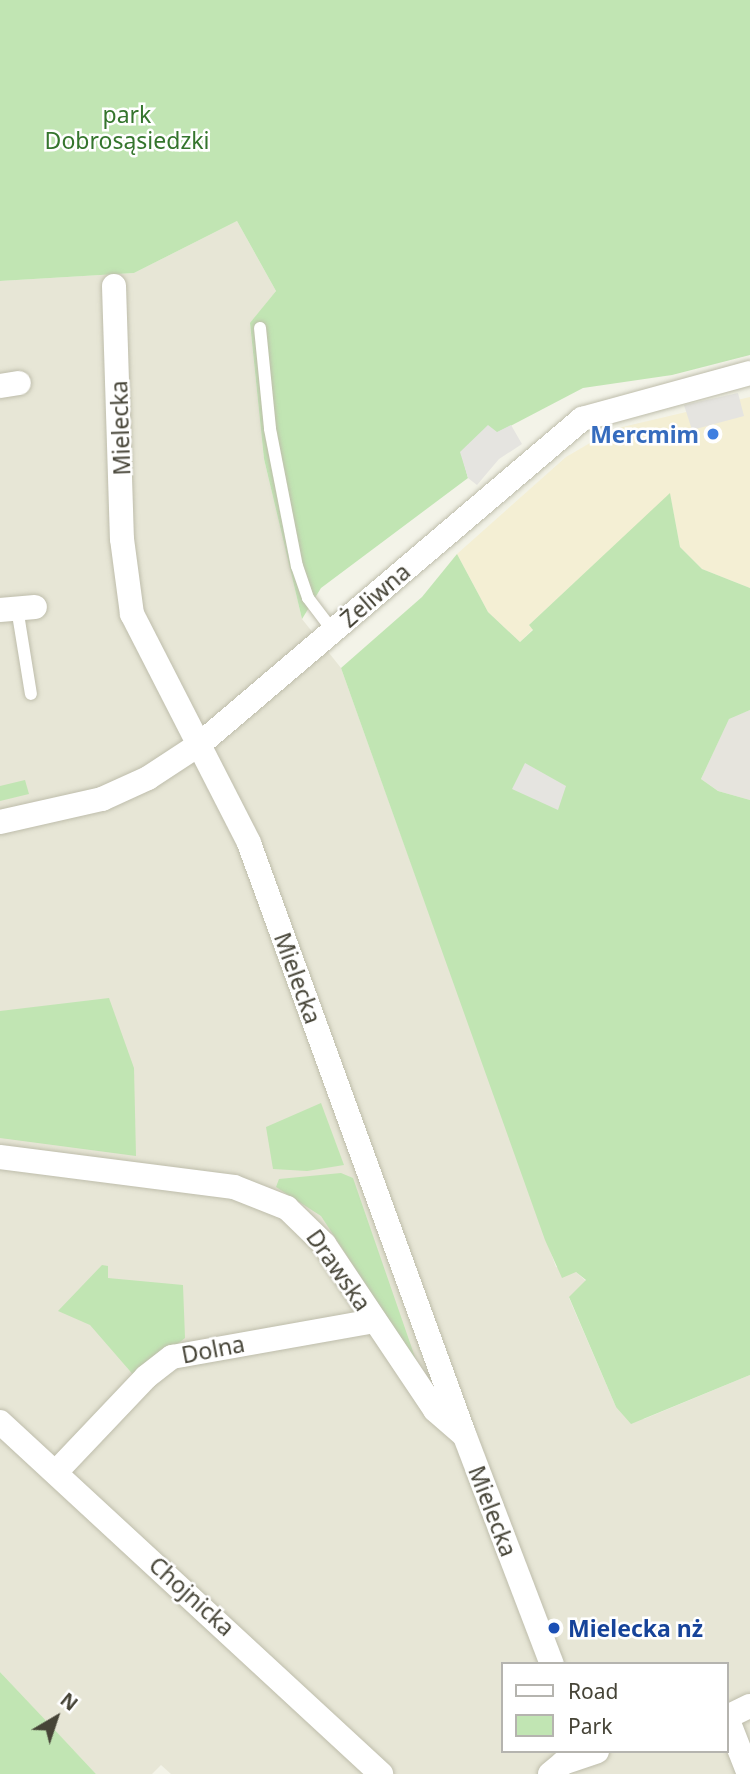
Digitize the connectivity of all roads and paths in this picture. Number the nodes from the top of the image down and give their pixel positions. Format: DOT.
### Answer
graph roads {
  1 [pos="114,286"];
  2 [pos="260,328"];
  3 [pos="750,373"];
  4 [pos="18,608"];
  5 [pos="333,631"];
  6 [pos="31,694"];
  7 [pos="200,744"];
  8 [pos="0,822"];
  9 [pos="0,1157"];
  10 [pos="375,1321"];
  11 [pos="0,1422"];
  12 [pos="464,1434"];
  13 [pos="55,1472"];
  14 [pos="551,1662"];
  15 [pos="750,1706"];
  16 [pos="729,1716"];
  17 [pos="729,1722"];
  18 [pos="588,1753"];
  19 [pos="381,1774"];
  20 [pos="550,1774"];
  21 [pos="749,1774"];
  1 -- 7 [label="street, Mielecka"];
  2 -- 5 [label="lane"];
  3 -- 5 [label="street, Żeliwna"];
  4 -- 6 [label="lane"];
  5 -- 7 [label="street, Żeliwna"];
  7 -- 8 [label="street, Żeliwna"];
  7 -- 12 [label="street, Mielecka"];
  9 -- 10 [label="street, Drawska"];
  10 -- 12 [label="street, Drawska"];
  10 -- 13 [label="street, Dolna"];
  11 -- 13 [label="street, Chojnicka"];
  12 -- 14 [label="street, Mielecka"];
  13 -- 19 [label="street, Chojnicka"];
  15 -- 16 [label="street"];
  17 -- 21 [label="street"];
  18 -- 20 [label="street"];
}
